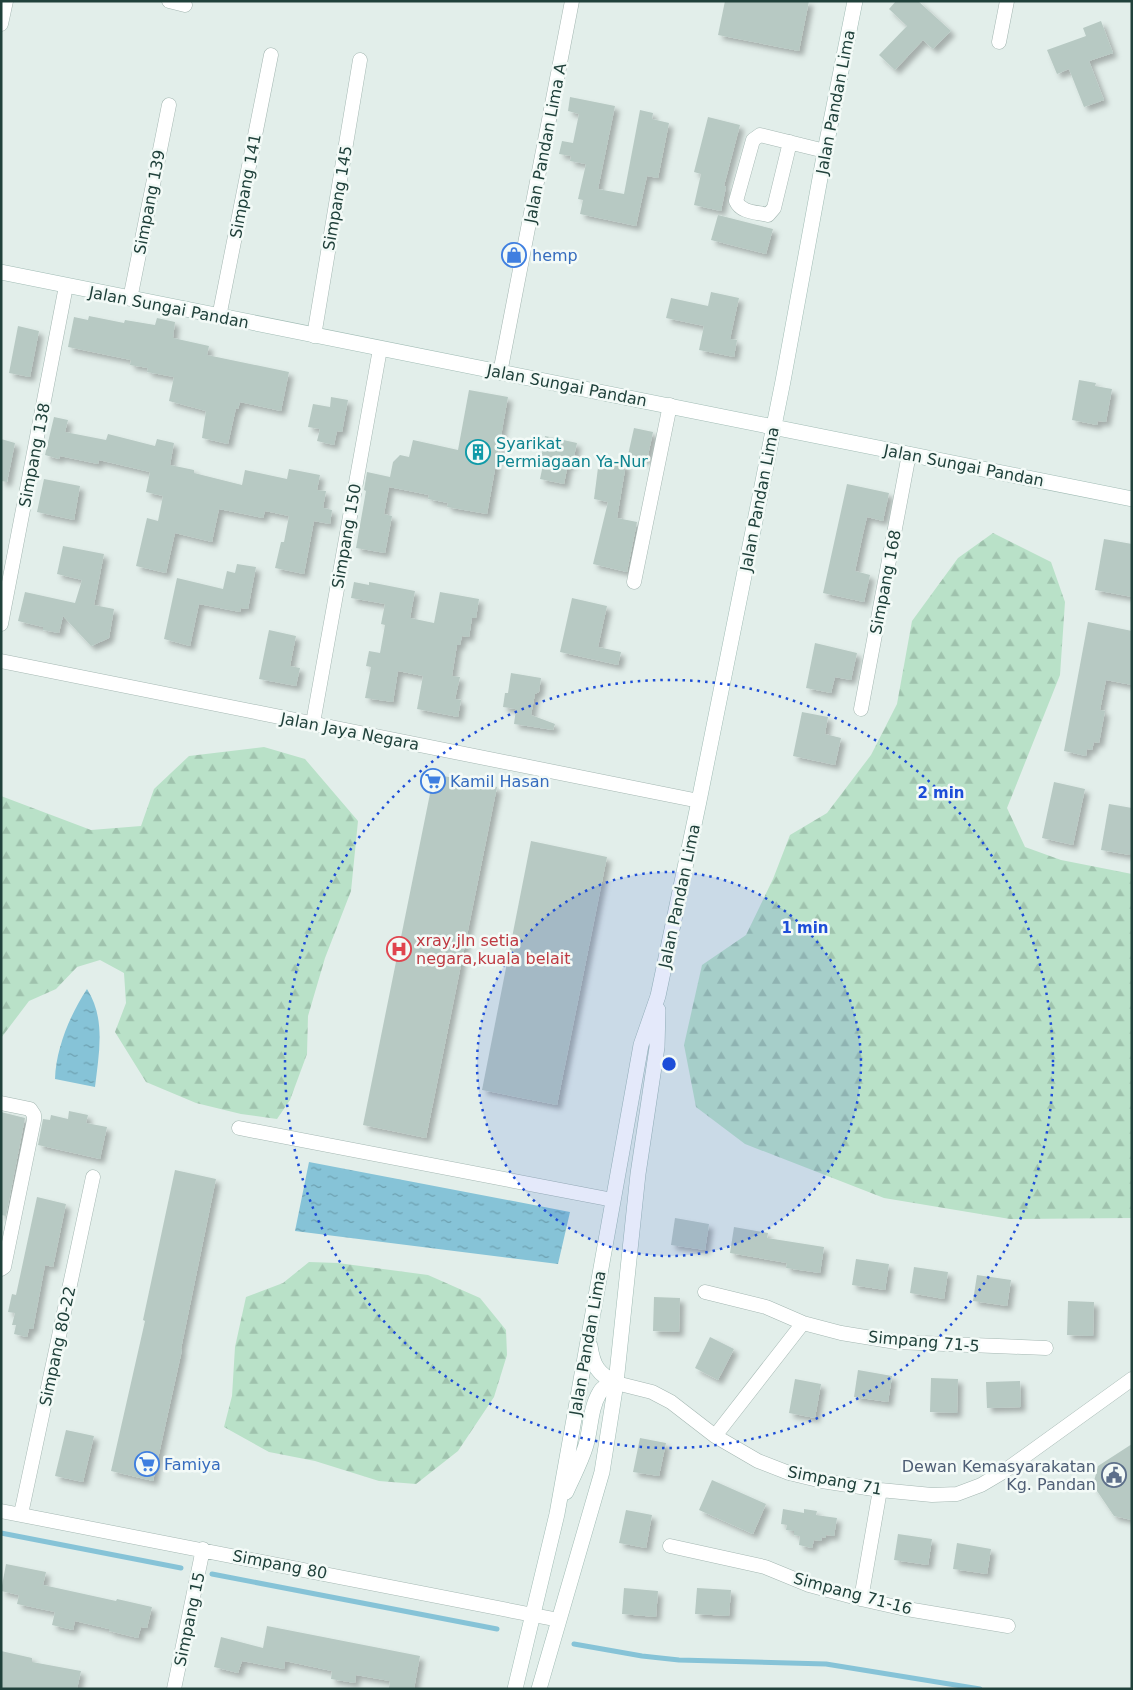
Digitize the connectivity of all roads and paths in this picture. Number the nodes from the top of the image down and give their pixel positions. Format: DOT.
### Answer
graph roads {
  1 [pos="6,1"];
  2 [pos="169,1"];
  3 [pos="572,1"];
  4 [pos="855,1"];
  5 [pos="1007,1"];
  6 [pos="185,5"];
  7 [pos="1,24"];
  8 [pos="999,42"];
  9 [pos="270,56"];
  10 [pos="360,60"];
  11 [pos="169,105"];
  12 [pos="790,142"];
  13 [pos="825,151"];
  14 [pos="1,272"];
  15 [pos="66,286"];
  16 [pos="130,299"];
  17 [pos="219,317"];
  18 [pos="314,336"];
  19 [pos="380,349"];
  20 [pos="500,373"];
  21 [pos="783,381"];
  22 [pos="670,405"];
  23 [pos="740,419"];
  24 [pos="773,426"];
  25 [pos="805,433"];
  26 [pos="910,454"];
  27 [pos="760,497"];
  28 [pos="1132,498"];
  29 [pos="634,582"];
  30 [pos="1,624"];
  31 [pos="1,661"];
  32 [pos="861,709"];
  33 [pos="312,724"];
  34 [pos="699,801"];
  35 [pos="658,996"];
  36 [pos="1,1103"];
  37 [pos="239,1128"];
  38 [pos="93,1177"];
  39 [pos="613,1200"];
  40 [pos="1,1269"];
  41 [pos="705,1292"];
  42 [pos="803,1323"];
  43 [pos="588,1339"];
  44 [pos="1046,1348"];
  45 [pos="1132,1379"];
  46 [pos="616,1383"];
  47 [pos="715,1436"];
  48 [pos="880,1490"];
  49 [pos="1,1510"];
  50 [pos="21,1514"];
  51 [pos="557,1514"];
  52 [pos="670,1546"];
  53 [pos="203,1549"];
  54 [pos="861,1599"];
  55 [pos="534,1614"];
  56 [pos="559,1620"];
  57 [pos="1008,1626"];
  58 [pos="174,1689"];
  59 [pos="515,1689"];
  60 [pos="539,1689"];
  1 -- 7 [label="street"];
  2 -- 6 [label="street"];
  3 -- 20 [label="street, Jalan Pandan Lima A"];
  4 -- 13 [label="main road, Jalan Pandan Lima"];
  5 -- 8 [label="street"];
  9 -- 17 [label="street, Simpang 141"];
  10 -- 18 [label="street, Simpang 145"];
  11 -- 16 [label="street, Simpang 139"];
  12 -- 12 [label="street"];
  12 -- 13 [label="street"];
  13 -- 21 [label="main road, Jalan Pandan Lima"];
  14 -- 15 [label="main road, Jalan Sungai Pandan"];
  15 -- 16 [label="main road, Jalan Sungai Pandan"];
  15 -- 30 [label="street, Simpang 138"];
  16 -- 17 [label="main road, Jalan Sungai Pandan"];
  17 -- 18 [label="main road, Jalan Sungai Pandan"];
  18 -- 19 [label="main road, Jalan Sungai Pandan"];
  19 -- 20 [label="main road, Jalan Sungai Pandan"];
  19 -- 33 [label="street, Simpang 150"];
  20 -- 22 [label="main road, Jalan Sungai Pandan"];
  21 -- 24 [label="main road, Jalan Pandan Lima"];
  21 -- 25 [label="main road"];
  22 -- 23 [label="main road, Jalan Sungai Pandan"];
  22 -- 29 [label="street"];
  23 -- 24 [label="main road, Jalan Sungai Pandan"];
  23 -- 27 [label="main road"];
  24 -- 25 [label="main road, Jalan Sungai Pandan"];
  24 -- 27 [label="main road, Jalan Pandan Lima"];
  25 -- 26 [label="main road, Jalan Sungai Pandan"];
  26 -- 28 [label="main road, Jalan Sungai Pandan"];
  26 -- 32 [label="street, Simpang 168"];
  27 -- 34 [label="main road, Jalan Pandan Lima"];
  31 -- 33 [label="street, Jalan Jaya Negara"];
  33 -- 34 [label="street, Jalan Jaya Negara"];
  34 -- 35 [label="main road, Jalan Pandan Lima"];
  35 -- 39 [label="main road, Jalan Pandan Lima"];
  35 -- 46 [label="main road, Jalan Pandan Lima"];
  36 -- 40 [label="street"];
  37 -- 39 [label="street"];
  38 -- 50 [label="street, Simpang 80-22"];
  39 -- 43 [label="main road, Jalan Pandan Lima"];
  41 -- 42 [label="street, Simpang 71-5"];
  42 -- 44 [label="street, Simpang 71-5"];
  42 -- 47 [label="street"];
  43 -- 46 [label="main road"];
  43 -- 51 [label="main road, Jalan Pandan Lima"];
  45 -- 48 [label="street, Simpang 71"];
  46 -- 47 [label="street, Simpang 71"];
  46 -- 51 [label="main road"];
  46 -- 56 [label="main road, Jalan Pandan Lima"];
  47 -- 48 [label="street, Simpang 71"];
  48 -- 54 [label="street"];
  49 -- 50 [label="street, Simpang 80"];
  50 -- 53 [label="street, Simpang 80"];
  51 -- 55 [label="main road, Jalan Pandan Lima"];
  52 -- 54 [label="street, Simpang 71-16"];
  53 -- 55 [label="street, Simpang 80"];
  53 -- 58 [label="street, Simpang 15"];
  54 -- 57 [label="street, Simpang 71-16"];
  55 -- 56 [label="street, Simpang 80"];
  55 -- 59 [label="main road, Jalan Pandan Lima"];
  56 -- 60 [label="main road, Jalan Pandan Lima"];
}
